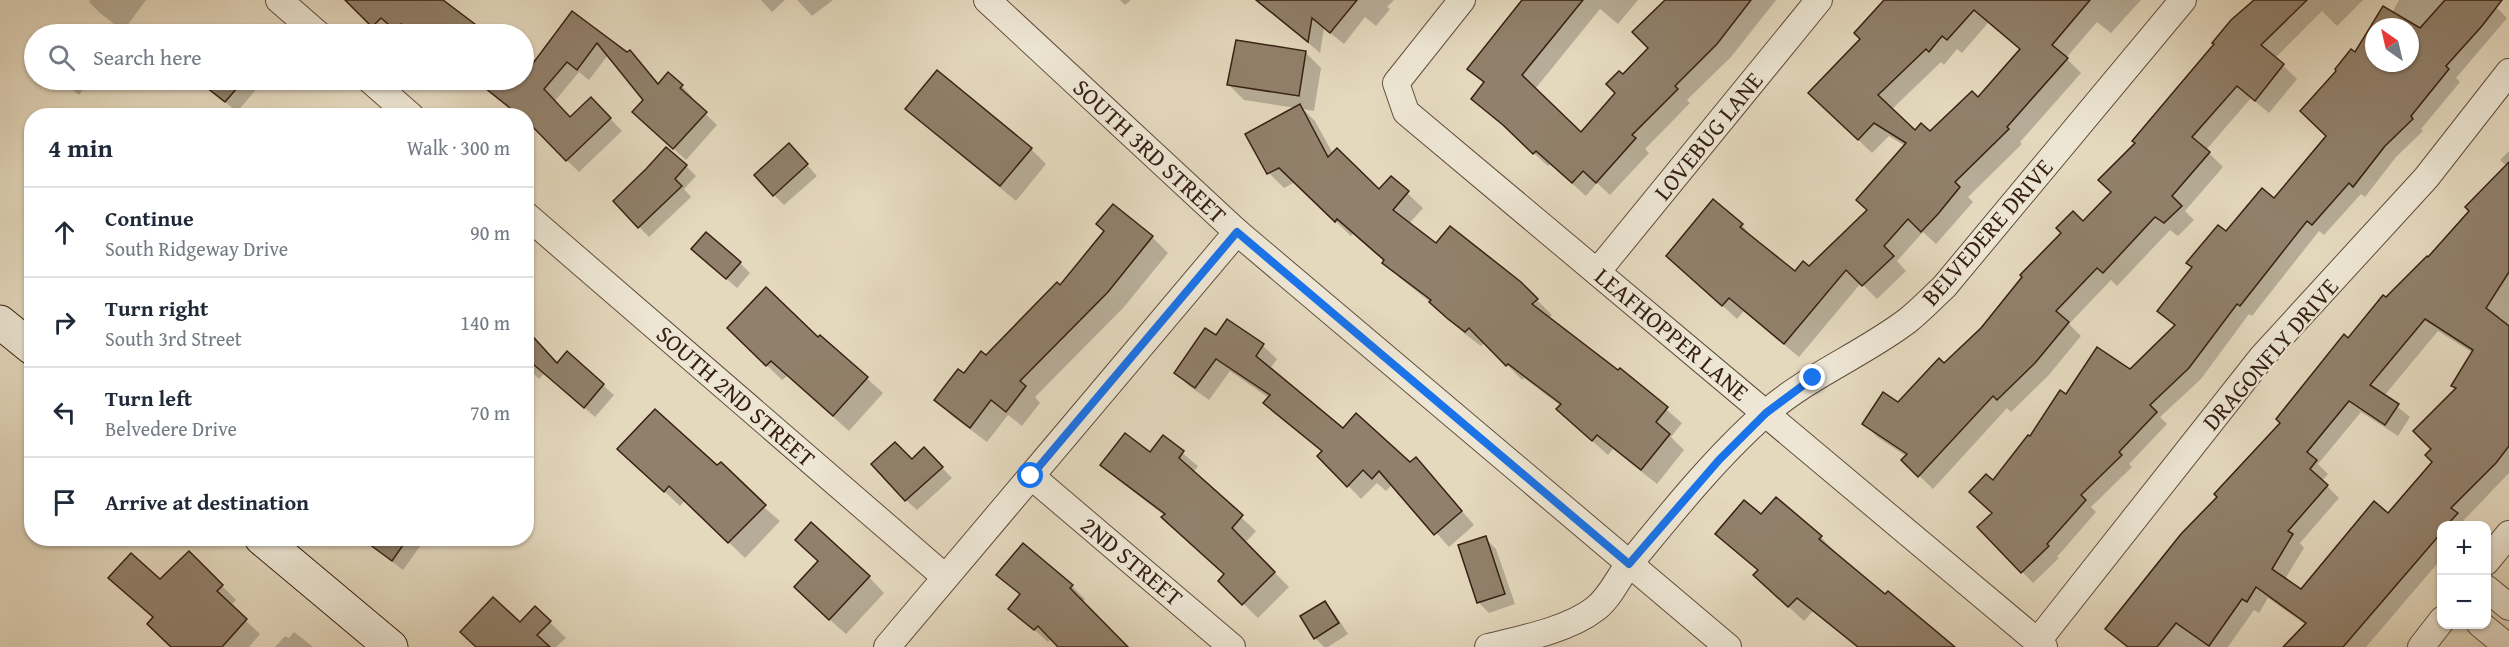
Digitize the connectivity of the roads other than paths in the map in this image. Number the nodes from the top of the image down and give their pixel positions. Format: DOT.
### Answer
graph roads {
  1 [pos="279,0"];
  2 [pos="987,0"];
  3 [pos="1462,0"];
  4 [pos="1819,0"];
  5 [pos="2183,0"];
  6 [pos="307,24"];
  7 [pos="2509,72"];
  8 [pos="381,90"];
  9 [pos="402,108"];
  10 [pos="534,222"];
  11 [pos="1237,232"];
  12 [pos="1598,272"];
  13 [pos="0,322"];
  14 [pos="24,342"];
  15 [pos="1766,413"];
  16 [pos="1031,476"];
  17 [pos="2509,534"];
  18 [pos="271,546"];
  19 [pos="2491,557"];
  20 [pos="1629,564"];
  21 [pos="945,577"];
  22 [pos="2491,591"];
  23 [pos="2509,607"];
  24 [pos="2437,626"];
  25 [pos="2486,629"];
  26 [pos="2041,644"];
  27 [pos="391,647"];
  28 [pos="887,647"];
  29 [pos="1232,647"];
  30 [pos="1488,647"];
  31 [pos="1728,647"];
  32 [pos="2421,647"];
  33 [pos="2508,647"];
  1 -- 6 [label="street"];
  2 -- 11 [label="street, SOUTH 3RD STREET"];
  3 -- 12 [label="street, LEAFHOPPER LANE"];
  4 -- 12 [label="street, LOVEBUG LANE"];
  5 -- 15 [label="street, BELVEDERE DRIVE"];
  7 -- 26 [label="street, DRAGONFLY DRIVE"];
  8 -- 9 [label="street"];
  10 -- 21 [label="street, SOUTH 2ND STREET"];
  11 -- 16 [label="street"];
  11 -- 20 [label="street, SOUTH 3RD STREET"];
  12 -- 15 [label="street, LEAFHOPPER LANE"];
  13 -- 14 [label="street"];
  15 -- 20 [label="street, BELVEDERE DRIVE"];
  15 -- 26 [label="street, LEAFHOPPER LANE"];
  16 -- 21 [label="street"];
  16 -- 29 [label="street, 2ND STREET"];
  17 -- 19 [label="street"];
  18 -- 27 [label="street"];
  20 -- 30 [label="street, BELVEDERE DRIVE"];
  20 -- 31 [label="street, SOUTH 3RD STREET"];
  21 -- 28 [label="street"];
  22 -- 23 [label="street"];
  24 -- 32 [label="street"];
  25 -- 33 [label="street"];
}
